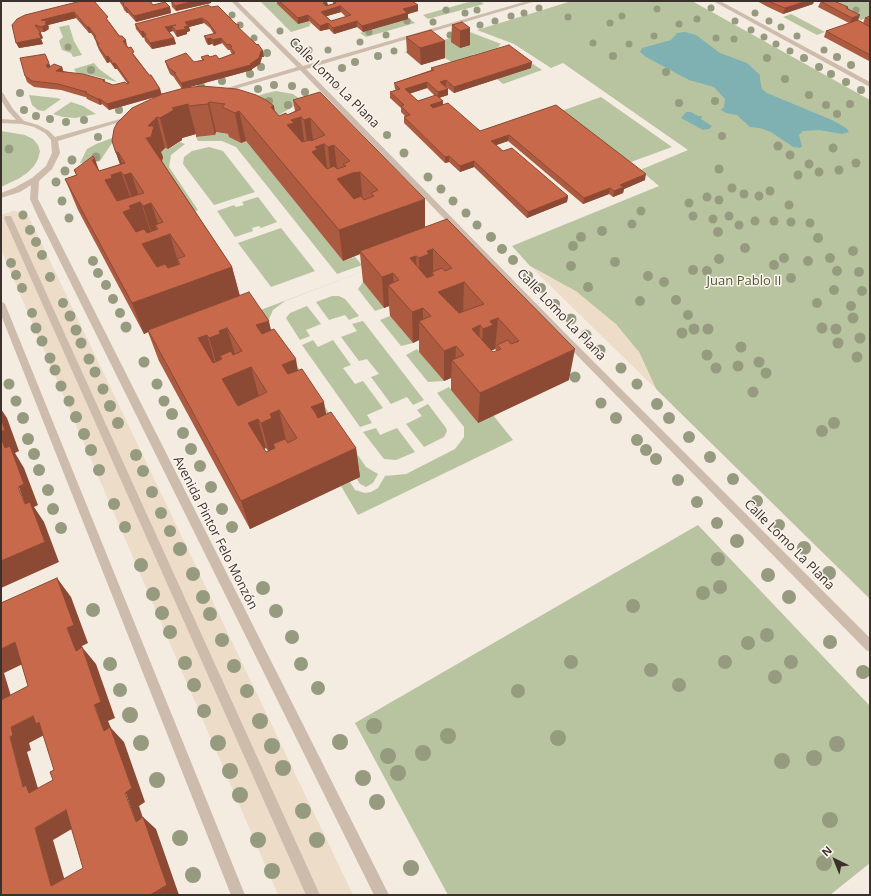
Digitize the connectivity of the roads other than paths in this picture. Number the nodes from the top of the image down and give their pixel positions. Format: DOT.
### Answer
graph roads {
  1 [pos="234,1"];
  2 [pos="533,1"];
  3 [pos="716,1"];
  4 [pos="302,68"];
  5 [pos="870,85"];
  6 [pos="1,94"];
  7 [pos="209,95"];
  8 [pos="141,115"];
  9 [pos="1,121"];
  10 [pos="22,122"];
  11 [pos="54,140"];
  12 [pos="35,180"];
  13 [pos="1,196"];
  14 [pos="8,218"];
  15 [pos="1,304"];
  16 [pos="870,646"];
  17 [pos="238,895"];
  18 [pos="313,895"];
  19 [pos="382,895"];
  1 -- 4 [label="street, Calle Lomo La Plana"];
  2 -- 4 [label="street"];
  3 -- 5 [label="street"];
  4 -- 7 [label="street"];
  4 -- 16 [label="street, Calle Lomo La Plana"];
  6 -- 10 [label="street"];
  8 -- 11 [label="street"];
  9 -- 10 [label="street"];
  10 -- 11 [label="street"];
  11 -- 12 [label="street"];
  12 -- 13 [label="street"];
  12 -- 19 [label="street, Avenida Pintor Felo Monzón"];
  14 -- 18 [label="street"];
  15 -- 17 [label="street"];
}
